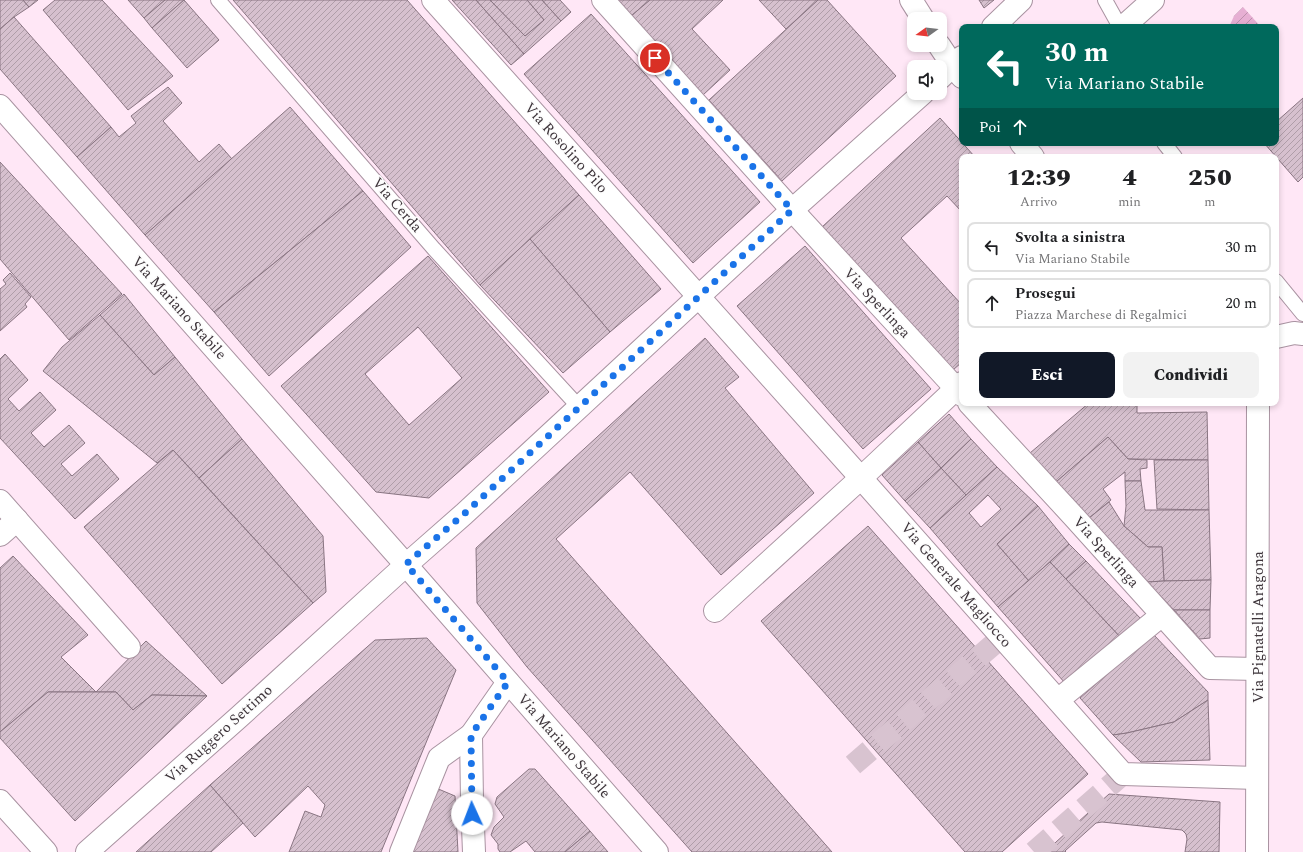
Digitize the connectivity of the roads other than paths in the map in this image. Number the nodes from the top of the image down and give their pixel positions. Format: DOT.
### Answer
graph roads {
  1 [pos="218,0"];
  2 [pos="433,0"];
  3 [pos="603,0"];
  4 [pos="911,0"];
  5 [pos="1021,0"];
  6 [pos="1105,0"];
  7 [pos="1153,0"];
  8 [pos="919,12"];
  9 [pos="996,24"];
  10 [pos="1119,24"];
  11 [pos="1125,24"];
  12 [pos="943,52"];
  13 [pos="954,70"];
  14 [pos="915,100"];
  15 [pos="0,106"];
  16 [pos="1024,146"];
  17 [pos="1167,146"];
  18 [pos="1030,154"];
  19 [pos="1173,154"];
  20 [pos="792,210"];
  21 [pos="1279,285"];
  22 [pos="698,296"];
  23 [pos="1303,314"];
  24 [pos="1303,334"];
  25 [pos="1279,336"];
  26 [pos="959,389"];
  27 [pos="959,395"];
  28 [pos="975,406"];
  29 [pos="1258,406"];
  30 [pos="579,407"];
  31 [pos="861,478"];
  32 [pos="0,501"];
  33 [pos="16,520"];
  34 [pos="0,535"];
  35 [pos="406,564"];
  36 [pos="715,611"];
  37 [pos="1162,614"];
  38 [pos="130,647"];
  39 [pos="1257,669"];
  40 [pos="508,682"];
  41 [pos="1058,700"];
  42 [pos="471,735"];
  43 [pos="1257,778"];
  44 [pos="0,801"];
  45 [pos="46,852"];
  46 [pos="87,852"];
  47 [pos="401,852"];
  48 [pos="474,852"];
  49 [pos="657,852"];
  50 [pos="1258,852"];
  1 -- 30 [label="lane, Via Cerda"];
  2 -- 22 [label="street, Via Rosolino Pilo"];
  3 -- 20 [label="street, Via Sperlinga"];
  4 -- 8 [label="street"];
  5 -- 9 [label="street"];
  6 -- 10 [label="lane"];
  7 -- 11 [label="street"];
  12 -- 13 [label="street"];
  14 -- 20 [label="street"];
  15 -- 35 [label="street, Via Mariano Stabile"];
  16 -- 18 [label="street"];
  17 -- 19 [label="lane"];
  20 -- 22 [label="street"];
  20 -- 26 [label="street, Via Sperlinga"];
  21 -- 23 [label="lane"];
  22 -- 30 [label="street"];
  22 -- 31 [label="street, Via Generale Magliocco"];
  24 -- 25 [label="street"];
  27 -- 31 [label="street"];
  28 -- 37 [label="street, Via Sperlinga"];
  29 -- 39 [label="street, Via Pignatelli Aragona"];
  30 -- 35 [label="street, Via Ruggero Settimo"];
  31 -- 36 [label="street"];
  31 -- 41 [label="street, Via Generale Magliocco"];
  32 -- 33 [label="street"];
  33 -- 34 [label="street"];
  33 -- 38 [label="street"];
  35 -- 40 [label="street, Via Mariano Stabile"];
  35 -- 46 [label="street, Via Ruggero Settimo"];
  37 -- 39 [label="street, Via Sperlinga"];
  37 -- 41 [label="street"];
  39 -- 43 [label="street, Via Pignatelli Aragona"];
  40 -- 42 [label="street"];
  40 -- 49 [label="street, Via Mariano Stabile"];
  41 -- 43 [label="street, Via Generale Magliocco"];
  42 -- 47 [label="street"];
  42 -- 48 [label="street"];
  43 -- 50 [label="street, Via Pignatelli Aragona"];
  44 -- 45 [label="street"];
}
